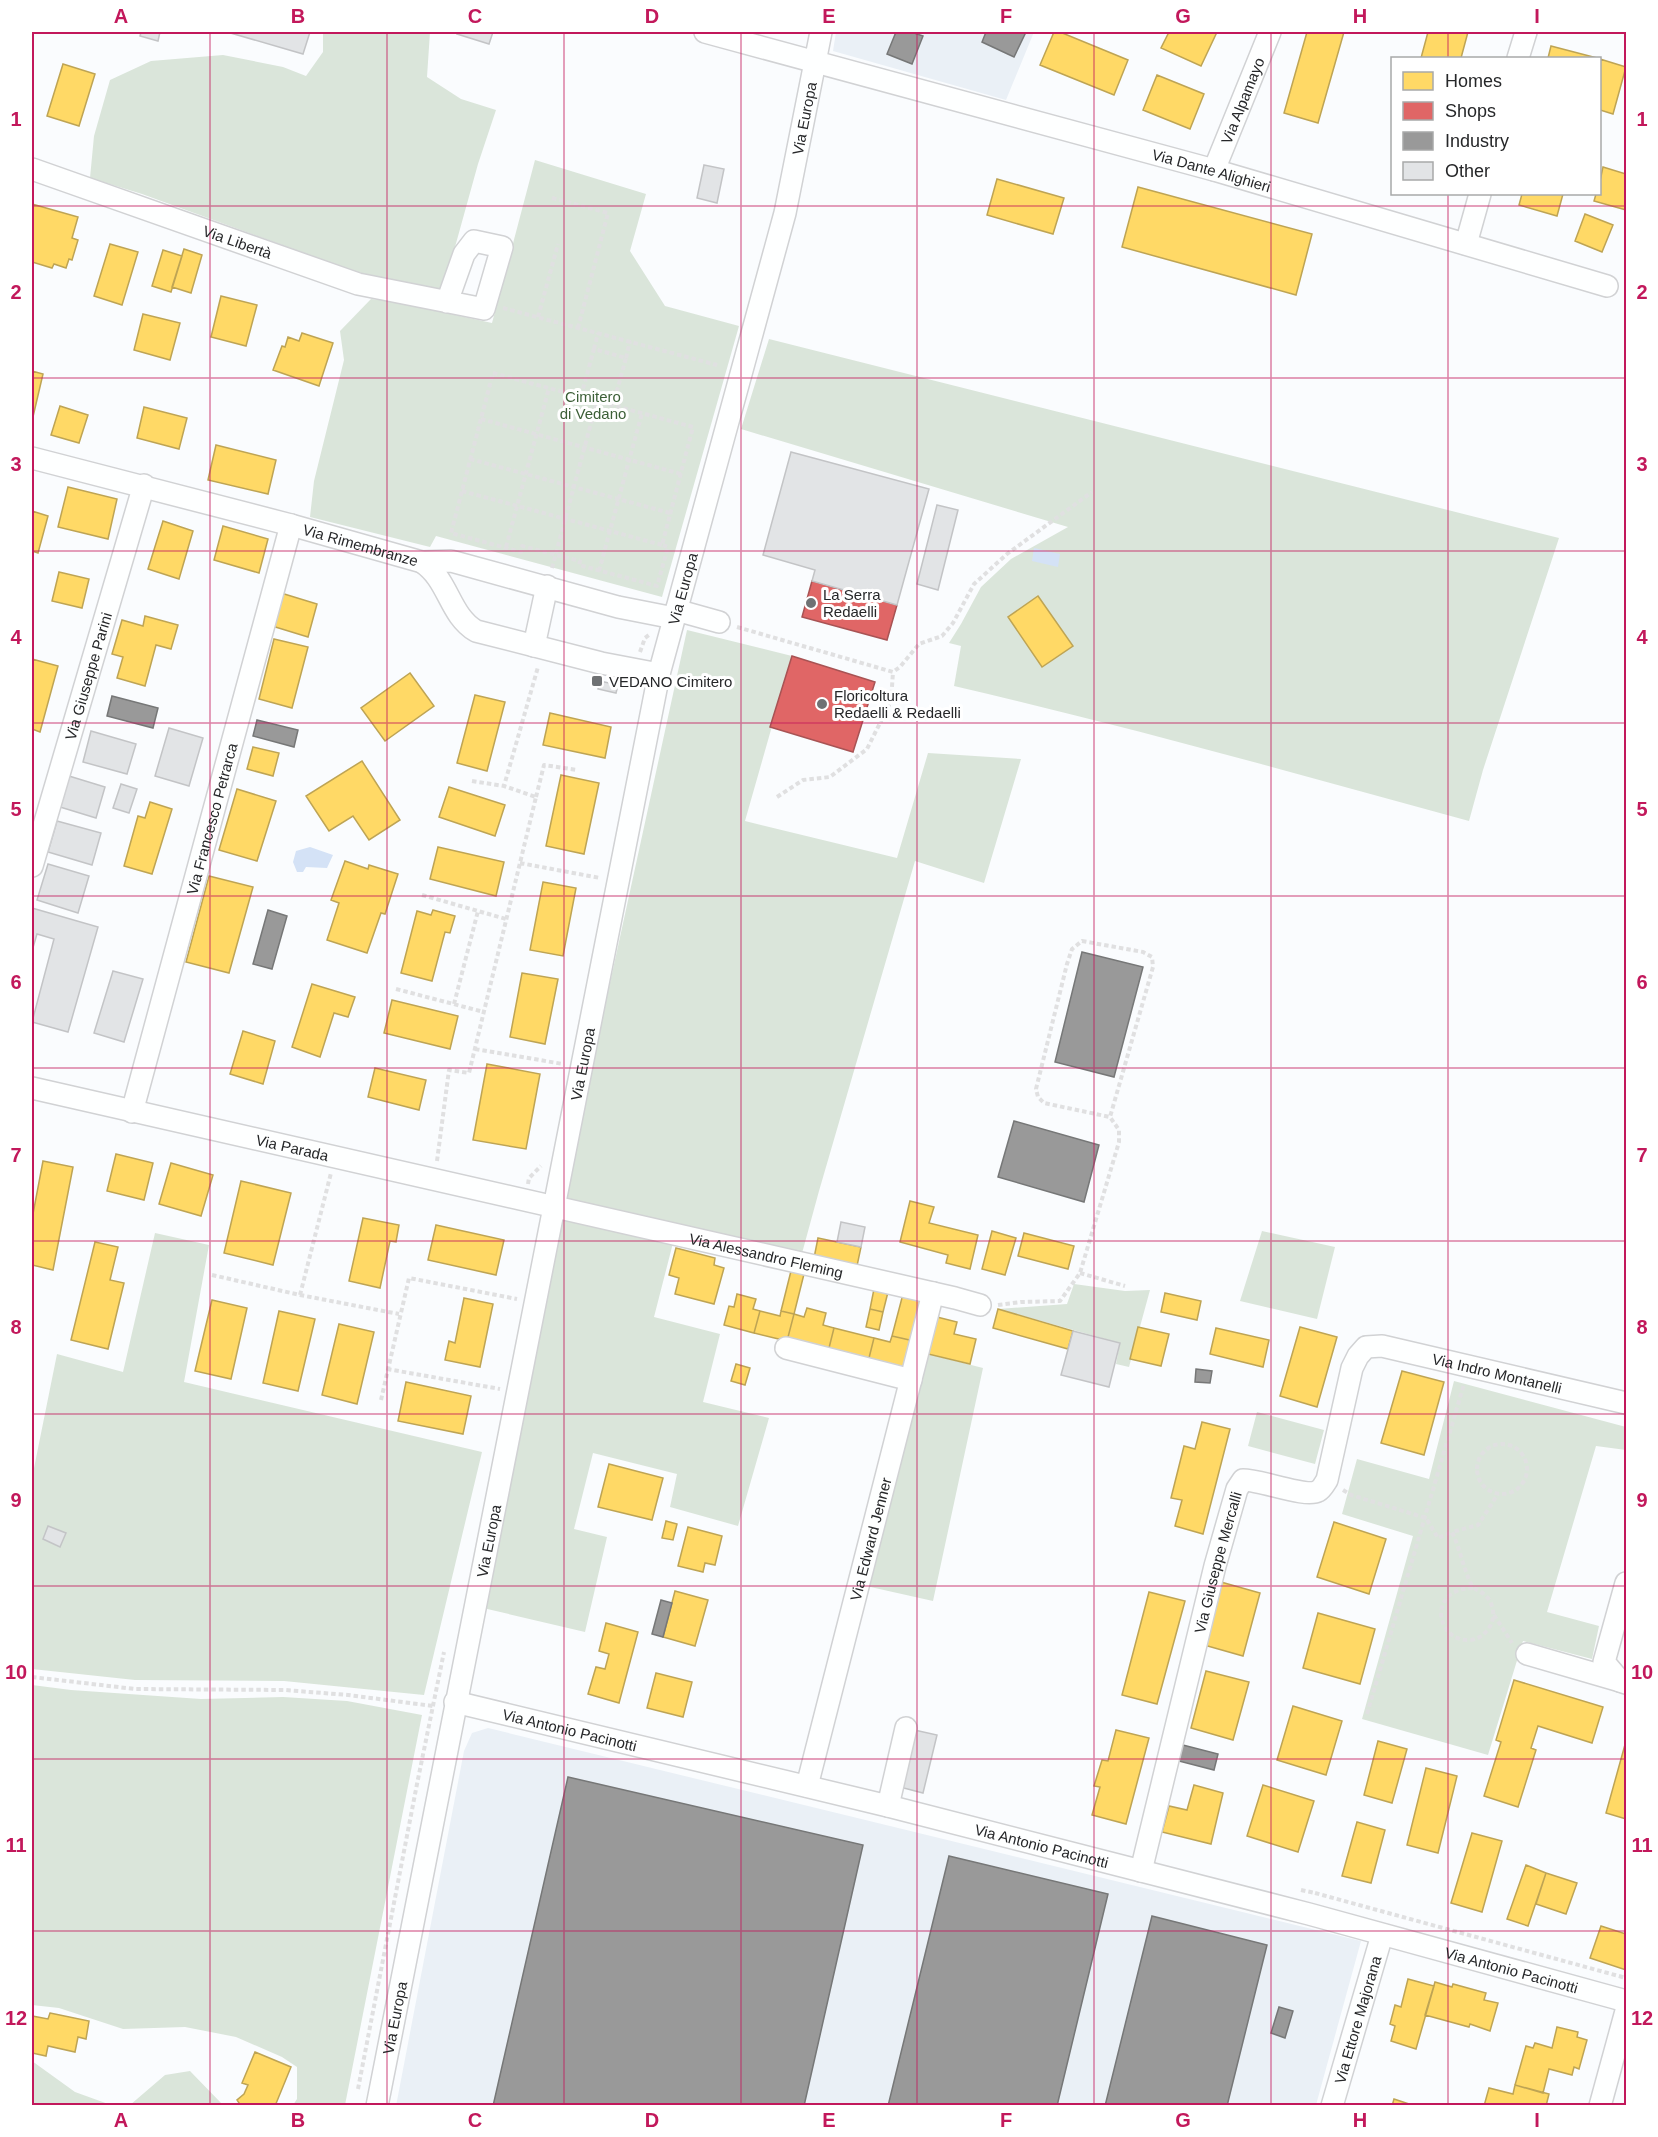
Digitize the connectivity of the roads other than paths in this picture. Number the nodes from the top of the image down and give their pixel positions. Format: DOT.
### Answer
graph roads {
  1 [pos="705,32"];
  2 [pos="821,32"];
  3 [pos="1270,32"];
  4 [pos="1526,32"];
  5 [pos="1518,57"];
  6 [pos="815,62"];
  7 [pos="32,169"];
  8 [pos="1214,170"];
  9 [pos="1480,195"];
  10 [pos="1466,244"];
  11 [pos="1607,286"];
  12 [pos="447,302"];
  13 [pos="32,458"];
  14 [pos="144,485"];
  15 [pos="291,525"];
  16 [pos="422,562"];
  17 [pos="547,586"];
  18 [pos="675,614"];
  19 [pos="719,622"];
  20 [pos="539,647"];
  21 [pos="658,674"];
  22 [pos="32,866"];
  23 [pos="32,1088"];
  24 [pos="132,1112"];
  25 [pos="553,1208"];
  26 [pos="933,1293"];
  27 [pos="980,1305"];
  28 [pos="786,1348"];
  29 [pos="911,1380"];
  30 [pos="1626,1403"];
  31 [pos="1327,1480"];
  32 [pos="1626,1583"];
  33 [pos="1527,1654"];
  34 [pos="1623,1682"];
  35 [pos="455,1702"];
  36 [pos="906,1728"];
  37 [pos="807,1786"];
  38 [pos="888,1806"];
  39 [pos="1141,1871"];
  40 [pos="1382,1935"];
  41 [pos="1626,2001"];
  42 [pos="1626,2011"];
  43 [pos="377,2106"];
  44 [pos="1332,2106"];
  45 [pos="1600,2106"];
  1 -- 6 [label="street, Via Dante Alighieri"];
  2 -- 6 [label="street, Via Europa"];
  3 -- 8 [label="street, Via Alpamayo"];
  4 -- 5 [label="street"];
  6 -- 8 [label="street, Via Dante Alighieri"];
  6 -- 18 [label="street, Via Europa"];
  7 -- 12 [label="street, Via Libertà"];
  8 -- 10 [label="street, Via Dante Alighieri"];
  9 -- 10 [label="street"];
  10 -- 11 [label="street, Via Dante Alighieri"];
  13 -- 14 [label="street, Via Rimembranze"];
  14 -- 15 [label="street, Via Rimembranze"];
  14 -- 22 [label="street, Via Giuseppe Parini"];
  15 -- 16 [label="street, Via Rimembranze"];
  15 -- 24 [label="street, Via Francesco Petrarca"];
  16 -- 17 [label="street"];
  16 -- 20 [label="street, Via Rimembranze"];
  17 -- 18 [label="street"];
  17 -- 20 [label="street"];
  18 -- 19 [label="street"];
  18 -- 21 [label="street, Via Europa"];
  20 -- 21 [label="street, Via Rimembranze"];
  21 -- 25 [label="street, Via Europa"];
  23 -- 24 [label="street, Via Parada"];
  24 -- 25 [label="street, Via Parada"];
  25 -- 26 [label="street, Via Alessandro Fleming"];
  25 -- 35 [label="street, Via Europa"];
  26 -- 27 [label="street, Via Alessandro Fleming"];
  26 -- 29 [label="street, Via Edward Jenner"];
  28 -- 29 [label="street"];
  29 -- 37 [label="street, Via Edward Jenner"];
  30 -- 31 [label="street, Via Indro Montanelli"];
  31 -- 39 [label="street, Via Giuseppe Mercalli"];
  32 -- 34 [label="street"];
  33 -- 34 [label="street"];
  35 -- 37 [label="street, Via Antonio Pacinotti"];
  35 -- 43 [label="street, Via Europa"];
  36 -- 38 [label="street"];
  37 -- 38 [label="street, Via Antonio Pacinotti"];
  38 -- 39 [label="street, Via Antonio Pacinotti"];
  39 -- 40 [label="street, Via Antonio Pacinotti"];
  40 -- 41 [label="street, Via Antonio Pacinotti"];
  40 -- 44 [label="street, Via Ettore Majorana"];
  42 -- 45 [label="street"];
}
